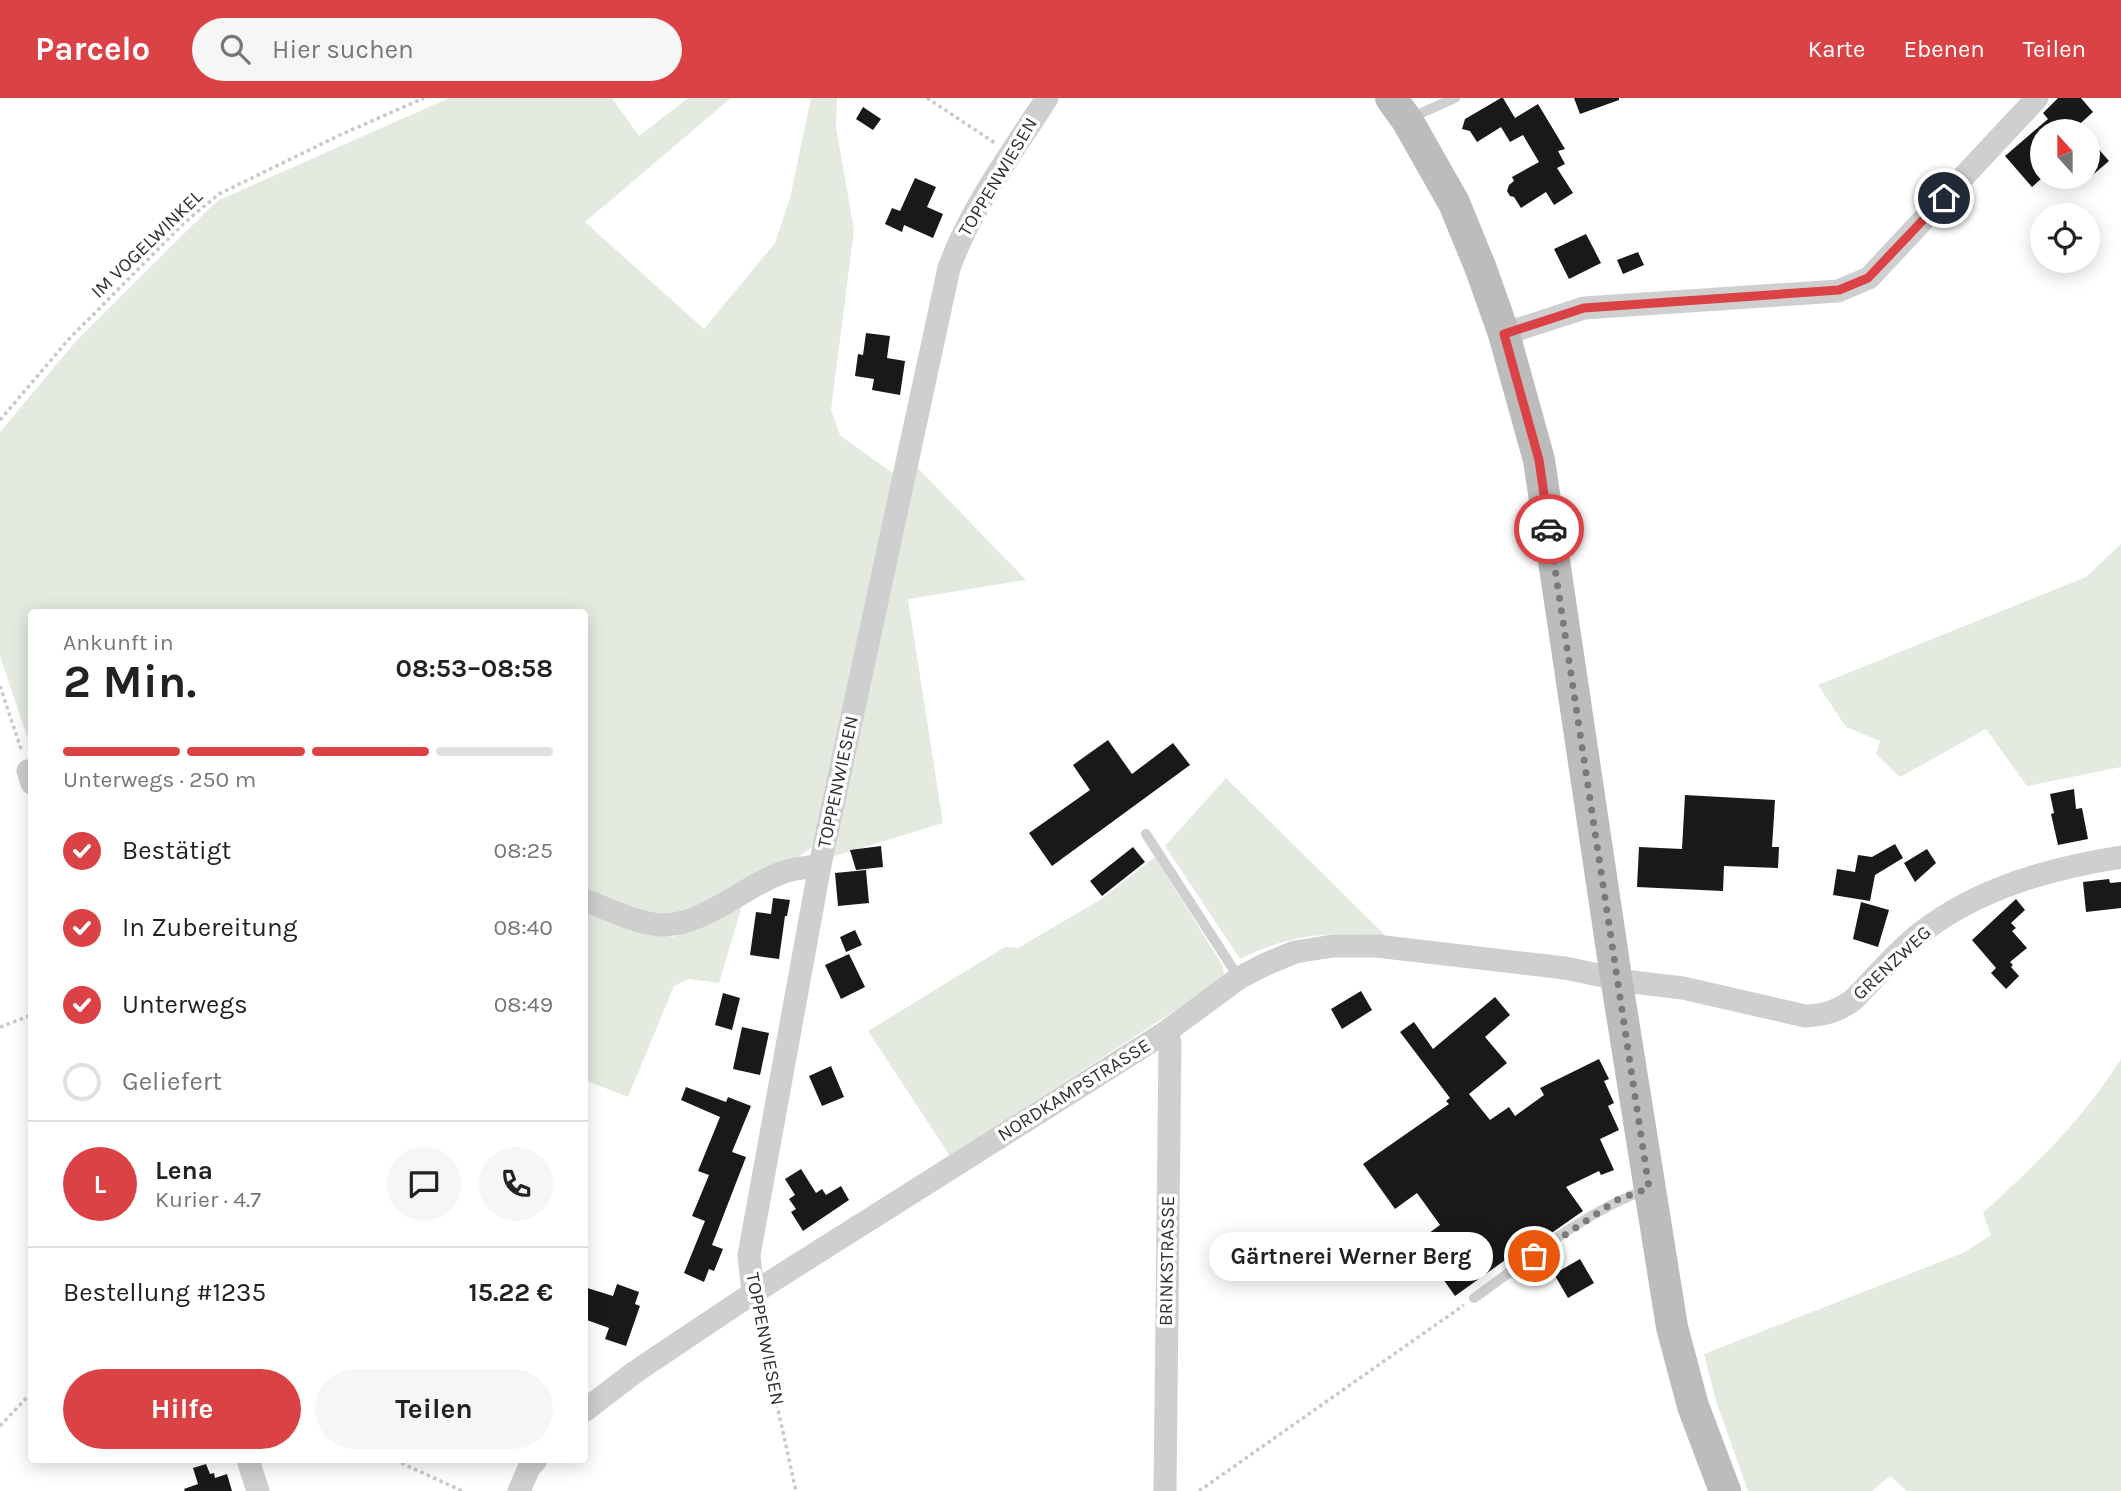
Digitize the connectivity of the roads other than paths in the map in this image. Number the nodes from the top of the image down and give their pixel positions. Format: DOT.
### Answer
graph roads {
  1 [pos="1047,98"];
  2 [pos="1455,98"];
  3 [pos="2037,98"];
  4 [pos="1399,109"];
  5 [pos="1504,334"];
  6 [pos="1146,834"];
  7 [pos="2121,857"];
  8 [pos="820,865"];
  9 [pos="588,901"];
  10 [pos="1616,977"];
  11 [pos="1239,978"];
  12 [pos="1166,1032"];
  13 [pos="1649,1188"];
  14 [pos="753,1293"];
  15 [pos="1474,1298"];
  16 [pos="588,1408"];
  17 [pos="249,1463"];
  18 [pos="533,1463"];
  19 [pos="258,1491"];
  20 [pos="519,1491"];
  21 [pos="1165,1491"];
  22 [pos="1725,1491"];
  1 -- 8 [label="street, TOPPENWIESEN"];
  2 -- 4 [label="lane"];
  3 -- 5 [label="street"];
  4 -- 5 [label="street"];
  5 -- 10 [label="street"];
  6 -- 11 [label="lane"];
  7 -- 10 [label="street, GRENZWEG"];
  8 -- 9 [label="street"];
  8 -- 14 [label="street, TOPPENWIESEN"];
  10 -- 11 [label="street, NORDKAMPSTRASSE"];
  10 -- 13 [label="street"];
  11 -- 12 [label="street, NORDKAMPSTRASSE"];
  12 -- 14 [label="street, NORDKAMPSTRASSE"];
  12 -- 21 [label="street, BRINKSTRASSE"];
  13 -- 15 [label="lane"];
  13 -- 22 [label="street"];
  14 -- 16 [label="street, NORDKAMPSTRASSE"];
  17 -- 19 [label="street"];
  18 -- 20 [label="street"];
}
